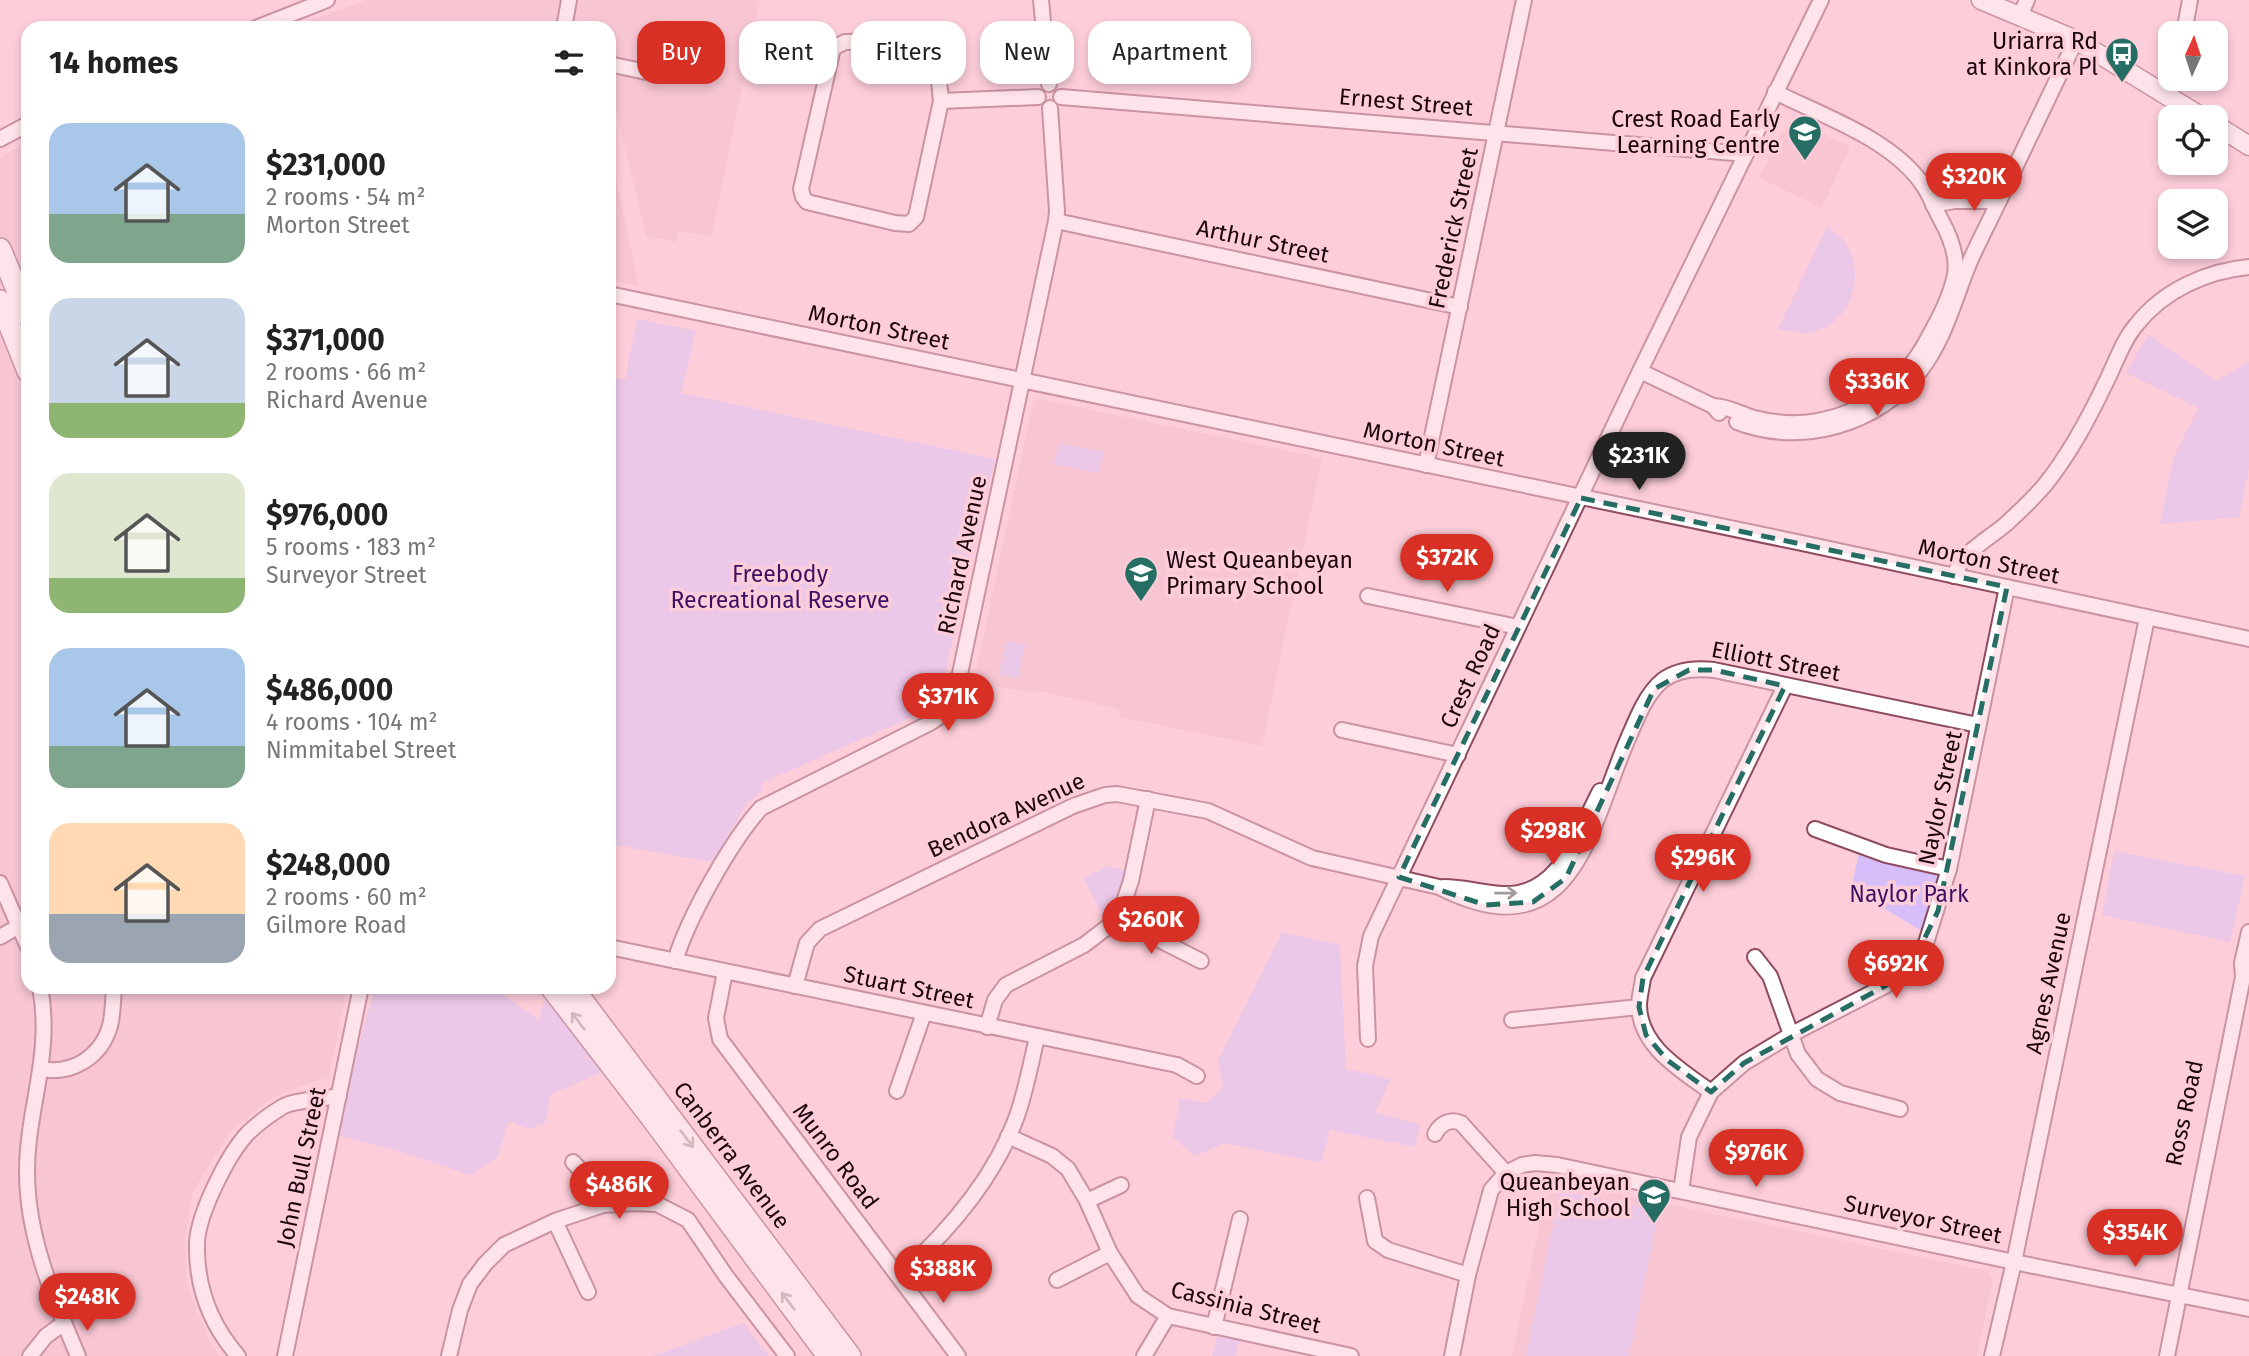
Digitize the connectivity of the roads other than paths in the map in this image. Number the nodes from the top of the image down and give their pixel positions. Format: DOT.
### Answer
graph roads {
  1 [pos="327,0"];
  2 [pos="569,0"];
  3 [pos="1041,0"];
  4 [pos="1524,0"];
  5 [pos="2190,0"];
  6 [pos="1820,1"];
  7 [pos="1983,1"];
  8 [pos="2024,8"];
  9 [pos="274,21"];
  10 [pos="565,21"];
  11 [pos="1043,21"];
  12 [pos="2186,21"];
  13 [pos="2076,40"];
  14 [pos="616,66"];
  15 [pos="637,70"];
  16 [pos="1049,84"];
  17 [pos="2171,91"];
  18 [pos="1775,93"];
  19 [pos="1038,97"];
  20 [pos="1061,97"];
  21 [pos="2169,97"];
  22 [pos="941,101"];
  23 [pos="2182,105"];
  24 [pos="1050,108"];
  25 [pos="21,128"];
  26 [pos="1496,133"];
  27 [pos="2228,133"];
  28 [pos="0,139"];
  29 [pos="2249,146"];
  30 [pos="1746,154"];
  31 [pos="1922,183"];
  32 [pos="1967,201"];
  33 [pos="1999,201"];
  34 [pos="1933,205"];
  35 [pos="1056,221"];
  36 [pos="0,249"];
  37 [pos="1971,260"];
  38 [pos="2249,267"];
  39 [pos="1955,276"];
  40 [pos="616,295"];
  41 [pos="21,299"];
  42 [pos="0,301"];
  43 [pos="1460,307"];
  44 [pos="21,354"];
  45 [pos="1640,371"];
  46 [pos="1022,380"];
  47 [pos="1713,406"];
  48 [pos="1426,465"];
  49 [pos="1581,498"];
  50 [pos="1954,576"];
  51 [pos="2007,587"];
  52 [pos="1368,596"];
  53 [pos="2147,618"];
  54 [pos="1518,627"];
  55 [pos="2249,639"];
  56 [pos="1785,686"];
  57 [pos="1978,725"];
  58 [pos="1342,730"];
  59 [pos="1458,755"];
  60 [pos="1148,799"];
  61 [pos="1815,829"];
  62 [pos="1949,869"];
  63 [pos="1399,877"];
  64 [pos="0,883"];
  65 [pos="1118,919"];
  66 [pos="19,926"];
  67 [pos="21,931"];
  68 [pos="2249,932"];
  69 [pos="0,937"];
  70 [pos="616,948"];
  71 [pos="1755,957"];
  72 [pos="675,961"];
  73 [pos="1201,961"];
  74 [pos="2246,964"];
  75 [pos="725,972"];
  76 [pos="794,986"];
  77 [pos="41,994"];
  78 [pos="113,994"];
  79 [pos="360,994"];
  80 [pos="556,994"];
  81 [pos="577,994"];
  82 [pos="1639,1007"];
  83 [pos="924,1013"];
  84 [pos="1512,1020"];
  85 [pos="988,1027"];
  86 [pos="1792,1034"];
  87 [pos="1037,1037"];
  88 [pos="1368,1039"];
  89 [pos="41,1069"];
  90 [pos="1197,1076"];
  91 [pos="897,1091"];
  92 [pos="1711,1092"];
  93 [pos="339,1096"];
  94 [pos="1900,1109"];
  95 [pos="1435,1134"];
  96 [pos="1009,1136"];
  97 [pos="573,1162"];
  98 [pos="1506,1173"];
  99 [pos="1121,1185"];
  100 [pos="1681,1191"];
  101 [pos="1367,1198"];
  102 [pos="1087,1201"];
  103 [pos="603,1205"];
  104 [pos="1240,1219"];
  105 [pos="555,1221"];
  106 [pos="1110,1253"];
  107 [pos="2014,1262"];
  108 [pos="1468,1275"];
  109 [pos="899,1276"];
  110 [pos="1057,1280"];
  111 [pos="589,1292"];
  112 [pos="2174,1294"];
  113 [pos="2249,1309"];
  114 [pos="1168,1316"];
  115 [pos="64,1323"];
  116 [pos="1214,1328"];
  117 [pos="1292,1350"];
  118 [pos="30,1356"];
  119 [pos="78,1356"];
  120 [pos="238,1356"];
  121 [pos="285,1356"];
  122 [pos="449,1356"];
  123 [pos="786,1356"];
  124 [pos="828,1356"];
  125 [pos="850,1356"];
  126 [pos="958,1356"];
  127 [pos="1144,1356"];
  128 [pos="1351,1356"];
  129 [pos="1452,1356"];
  130 [pos="1992,1356"];
  131 [pos="2157,1356"];
  132 [pos="2167,1356"];
  1 -- 9 [label="street"];
  2 -- 10 [label="street"];
  3 -- 11 [label="street"];
  4 -- 26 [label="street, Frederick Street"];
  5 -- 12 [label="street"];
  6 -- 18 [label="street, Crest Road"];
  7 -- 8 [label="main road"];
  8 -- 13 [label="main road"];
  13 -- 21 [label="main road"];
  13 -- 33 [label="street"];
  14 -- 15 [label="street"];
  16 -- 19 [label="street"];
  16 -- 20 [label="street"];
  17 -- 21 [label="street"];
  18 -- 30 [label="street, Crest Road"];
  18 -- 31 [label="street"];
  19 -- 22 [label="street"];
  19 -- 24 [label="street"];
  20 -- 24 [label="street"];
  20 -- 26 [label="street, Ernest Street"];
  21 -- 23 [label="main road"];
  22 -- 22 [label="street"];
  24 -- 35 [label="street, Richard Avenue"];
  25 -- 28 [label="street"];
  26 -- 30 [label="street, Ernest Street"];
  26 -- 43 [label="street, Frederick Street"];
  27 -- 29 [label="main road"];
  30 -- 45 [label="street, Crest Road"];
  31 -- 32 [label="street"];
  31 -- 34 [label="street"];
  32 -- 33 [label="street"];
  32 -- 34 [label="street"];
  33 -- 37 [label="street"];
  34 -- 39 [label="street"];
  35 -- 43 [label="street, Arthur Street"];
  35 -- 46 [label="street, Richard Avenue"];
  36 -- 41 [label="highway"];
  37 -- 39 [label="street"];
  37 -- 47 [label="street"];
  38 -- 50 [label="street"];
  39 -- 47 [label="street"];
  40 -- 46 [label="street, Morton Street"];
  42 -- 44 [label="highway"];
  43 -- 48 [label="street, Frederick Street"];
  45 -- 47 [label="street"];
  45 -- 49 [label="street, Crest Road"];
  46 -- 48 [label="street, Morton Street"];
  46 -- 72 [label="street, Richard Avenue"];
  48 -- 49 [label="street, Morton Street"];
  49 -- 50 [label="street, Morton Street"];
  49 -- 54 [label="street, Crest Road"];
  50 -- 51 [label="street, Morton Street"];
  51 -- 53 [label="street, Morton Street"];
  51 -- 57 [label="street, Naylor Street"];
  52 -- 54 [label="street"];
  53 -- 55 [label="street, Morton Street"];
  53 -- 107 [label="street, Agnes Avenue"];
  54 -- 59 [label="street, Crest Road"];
  56 -- 57 [label="street, Elliott Street"];
  56 -- 63 [label="street, Elliott Street"];
  56 -- 82 [label="street"];
  57 -- 62 [label="street, Naylor Street"];
  58 -- 59 [label="street"];
  59 -- 63 [label="street, Crest Road"];
  60 -- 63 [label="street, Bendora Avenue"];
  60 -- 65 [label="street"];
  60 -- 76 [label="street, Bendora Avenue"];
  61 -- 62 [label="street"];
  62 -- 86 [label="street, Naylor Street"];
  63 -- 88 [label="street, Crest Road"];
  64 -- 66 [label="street"];
  65 -- 73 [label="street"];
  65 -- 85 [label="street"];
  66 -- 67 [label="street"];
  66 -- 69 [label="street"];
  68 -- 74 [label="street, Ross Road"];
  70 -- 72 [label="street, Stuart Street"];
  71 -- 86 [label="street"];
  72 -- 75 [label="street, Stuart Street"];
  74 -- 112 [label="street, Ross Road"];
  75 -- 76 [label="street, Stuart Street"];
  75 -- 109 [label="street, Munro Road"];
  76 -- 83 [label="street, Stuart Street"];
  77 -- 89 [label="street"];
  78 -- 89 [label="street"];
  79 -- 93 [label="street, John Bull Street"];
  124 -- 80 [label="highway, Canberra Avenue, one-way"];
  81 -- 125 [label="highway, Canberra Avenue, one-way"];
  82 -- 84 [label="street"];
  82 -- 92 [label="street"];
  83 -- 85 [label="street, Stuart Street"];
  83 -- 91 [label="street"];
  85 -- 87 [label="street, Stuart Street"];
  86 -- 92 [label="street, Naylor Street"];
  86 -- 94 [label="street"];
  87 -- 90 [label="street, Stuart Street"];
  87 -- 96 [label="street"];
  89 -- 115 [label="street"];
  92 -- 100 [label="street, Naylor Street"];
  93 -- 120 [label="street"];
  93 -- 121 [label="street, John Bull Street"];
  95 -- 98 [label="street"];
  96 -- 102 [label="street, Cassinia Street"];
  96 -- 109 [label="street"];
  97 -- 103 [label="street"];
  98 -- 100 [label="street, Surveyor Street"];
  98 -- 108 [label="street"];
  99 -- 102 [label="street"];
  100 -- 107 [label="street, Surveyor Street"];
  101 -- 108 [label="street"];
  102 -- 106 [label="street, Cassinia Street"];
  103 -- 105 [label="street"];
  103 -- 123 [label="street"];
  104 -- 116 [label="street"];
  105 -- 111 [label="street"];
  105 -- 122 [label="street"];
  106 -- 110 [label="street"];
  106 -- 114 [label="street, Cassinia Street"];
  107 -- 112 [label="street, Surveyor Street"];
  107 -- 130 [label="street, Agnes Avenue"];
  108 -- 129 [label="street"];
  109 -- 126 [label="street, Munro Road"];
  112 -- 113 [label="street, Surveyor Street"];
  112 -- 131 [label="street, Ross Road"];
  112 -- 132 [label="street, Ross Road"];
  114 -- 116 [label="street, Cassinia Street"];
  114 -- 127 [label="street"];
  115 -- 118 [label="street"];
  115 -- 119 [label="street"];
  116 -- 117 [label="street, Cassinia Street"];
  117 -- 128 [label="street, Cassinia Street"];
}
